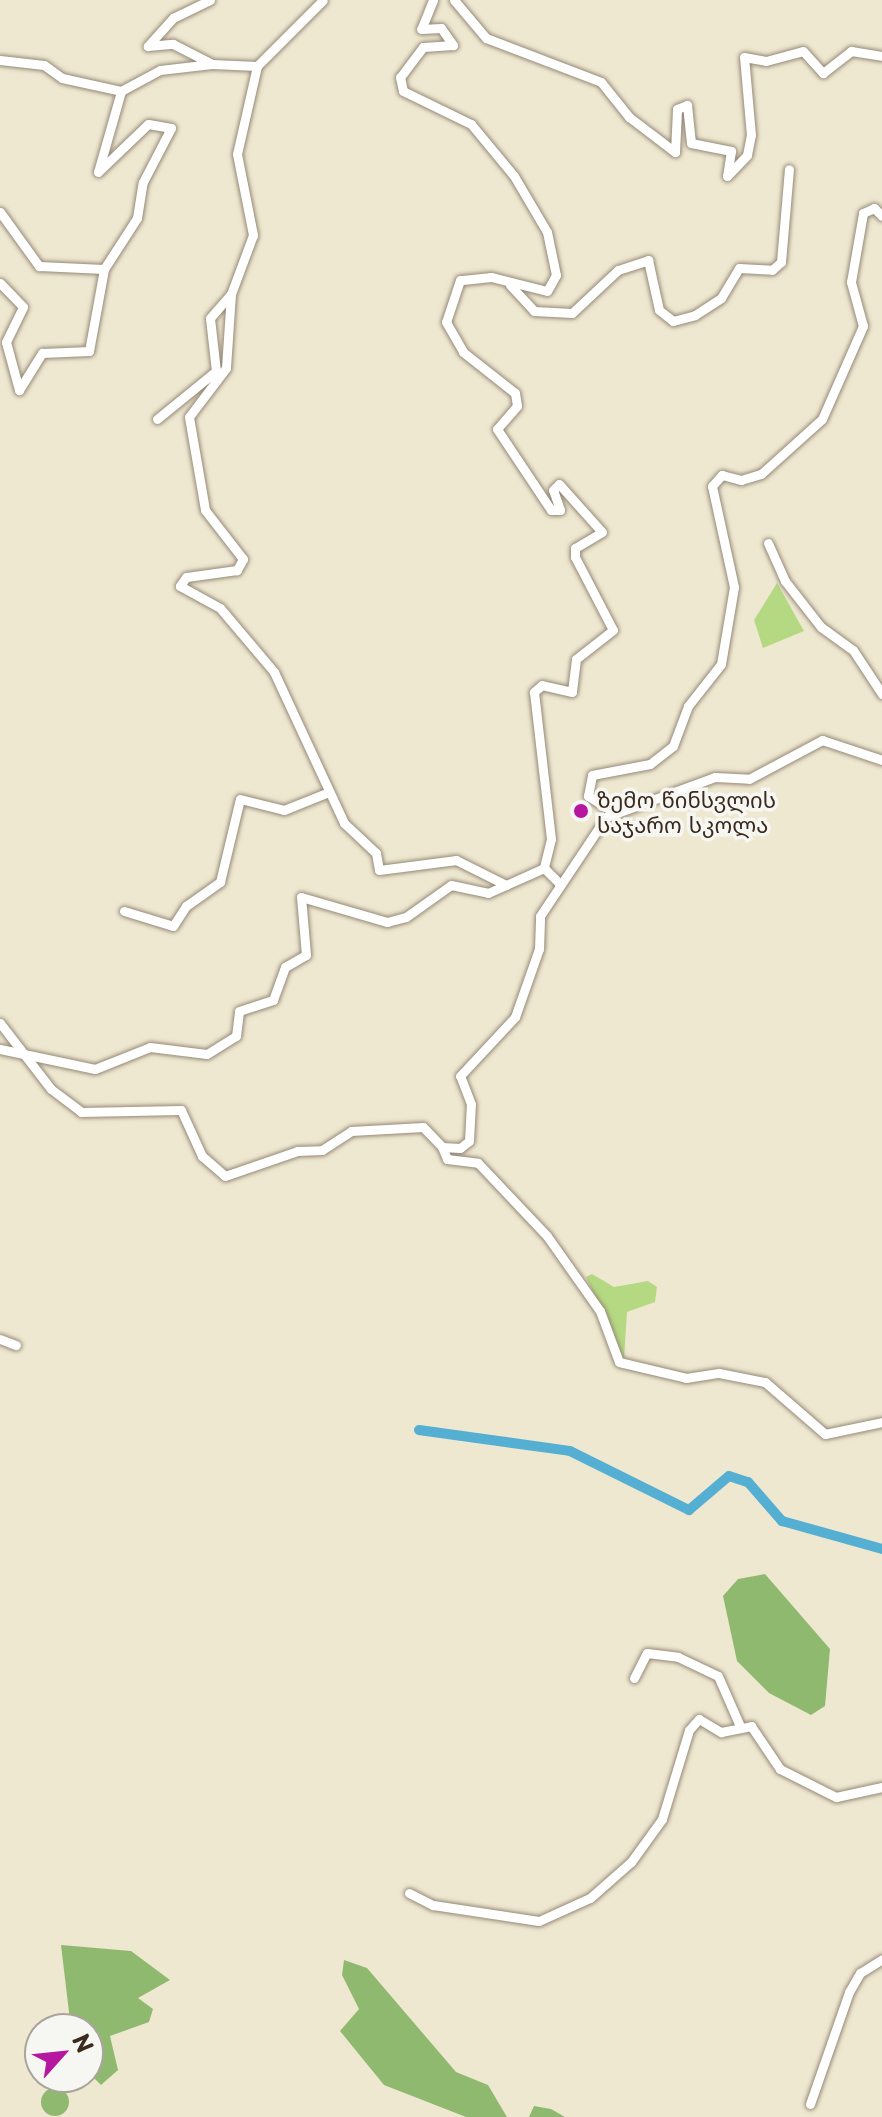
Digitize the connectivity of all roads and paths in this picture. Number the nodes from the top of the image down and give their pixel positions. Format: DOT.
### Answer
graph roads {
  1 [pos="210,0"];
  2 [pos="323,0"];
  3 [pos="433,0"];
  4 [pos="454,0"];
  5 [pos="882,56"];
  6 [pos="0,60"];
  7 [pos="212,64"];
  8 [pos="257,66"];
  9 [pos="121,91"];
  10 [pos="789,169"];
  11 [pos="0,212"];
  12 [pos="882,216"];
  13 [pos="104,269"];
  14 [pos="508,282"];
  15 [pos="0,283"];
  16 [pos="231,294"];
  17 [pos="157,419"];
  18 [pos="768,543"];
  19 [pos="882,694"];
  20 [pos="882,760"];
  21 [pos="329,792"];
  22 [pos="613,812"];
  23 [pos="544,868"];
  24 [pos="560,884"];
  25 [pos="506,885"];
  26 [pos="124,911"];
  27 [pos="0,1023"];
  28 [pos="0,1049"];
  29 [pos="18,1050"];
  30 [pos="442,1147"];
  31 [pos="0,1339"];
  32 [pos="16,1345"];
  33 [pos="882,1422"];
  34 [pos="634,1678"];
  35 [pos="740,1726"];
  36 [pos="882,1787"];
  37 [pos="409,1893"];
  38 [pos="882,1959"];
  39 [pos="810,2104"];
  1 -- 7 [label="street"];
  2 -- 8 [label="street"];
  3 -- 14 [label="street"];
  4 -- 5 [label="street"];
  6 -- 9 [label="street"];
  7 -- 8 [label="street"];
  7 -- 9 [label="street"];
  8 -- 16 [label="street"];
  9 -- 13 [label="street"];
  10 -- 14 [label="street"];
  11 -- 13 [label="street"];
  12 -- 22 [label="street"];
  13 -- 15 [label="street"];
  14 -- 23 [label="street"];
  16 -- 17 [label="street"];
  16 -- 21 [label="street"];
  18 -- 19 [label="street"];
  20 -- 22 [label="street"];
  21 -- 25 [label="street"];
  21 -- 26 [label="street"];
  22 -- 24 [label="street"];
  23 -- 24 [label="street"];
  23 -- 25 [label="street"];
  24 -- 30 [label="street"];
  25 -- 29 [label="street"];
  27 -- 29 [label="street"];
  28 -- 29 [label="street"];
  29 -- 30 [label="street"];
  30 -- 33 [label="street"];
  31 -- 32 [label="street"];
  34 -- 35 [label="street"];
  35 -- 36 [label="street"];
  35 -- 37 [label="street"];
  38 -- 39 [label="street"];
}
